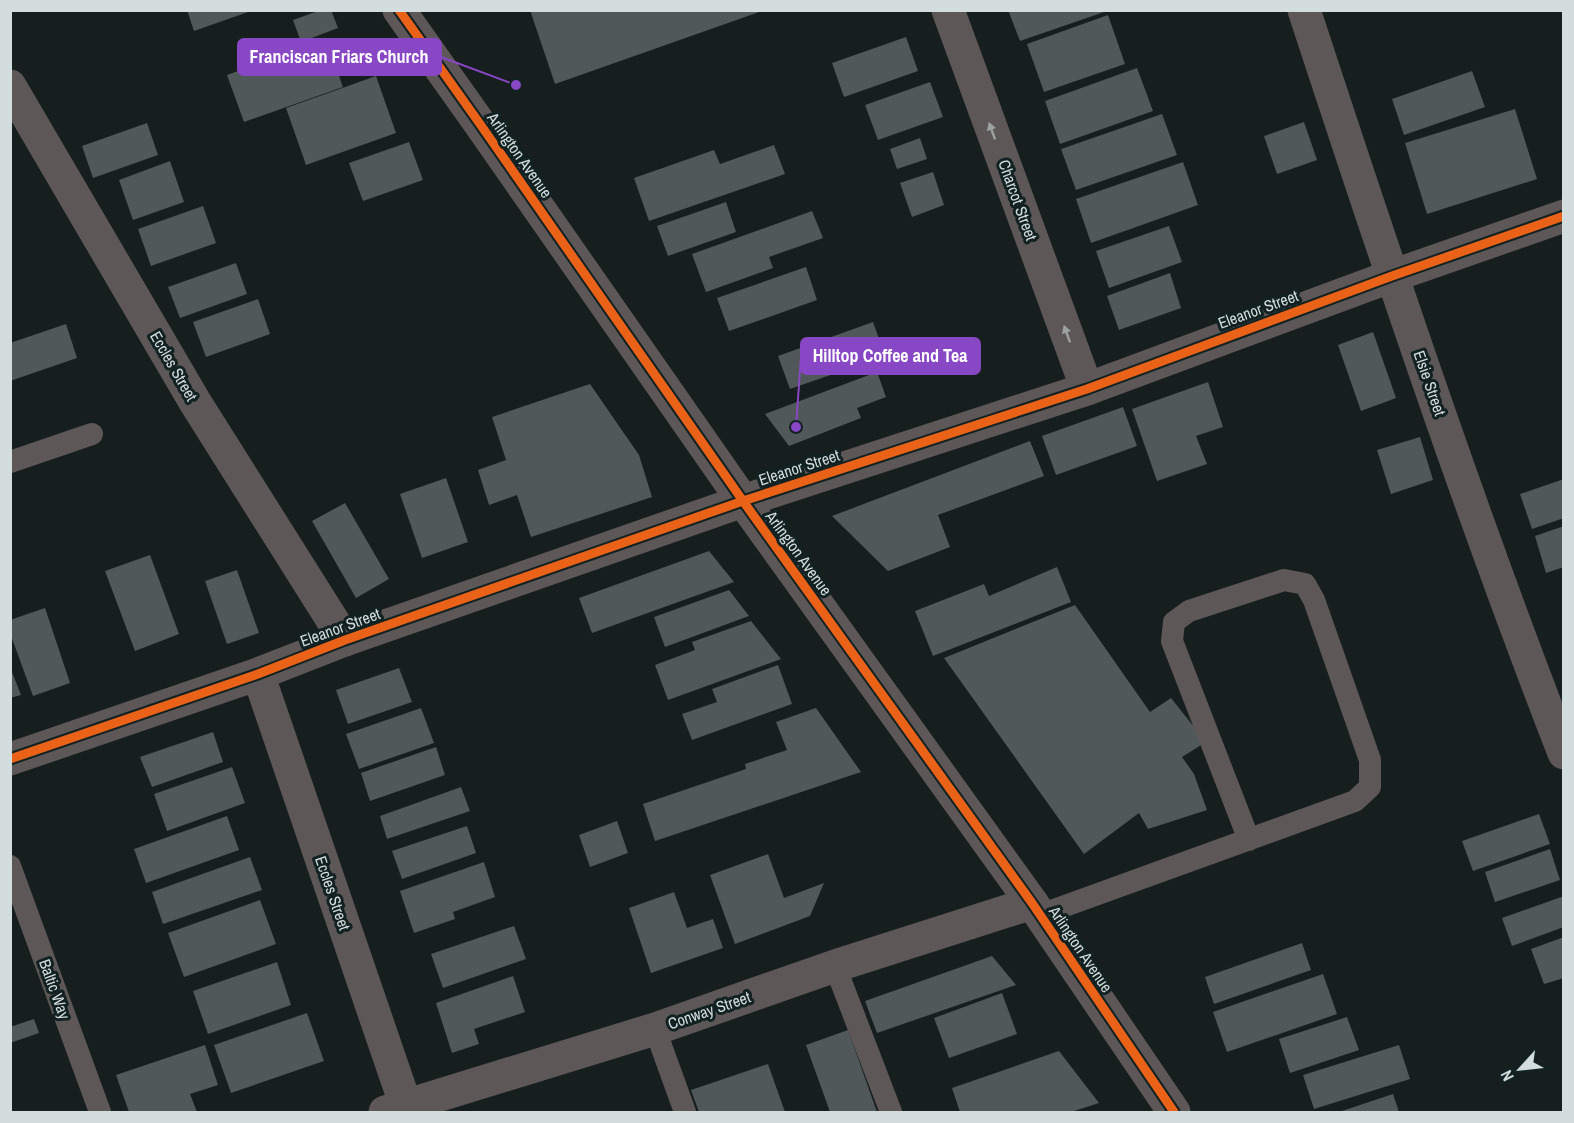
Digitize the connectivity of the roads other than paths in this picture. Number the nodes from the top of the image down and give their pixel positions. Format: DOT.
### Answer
graph roads {
  1 [pos="399,10"];
  2 [pos="948,10"];
  3 [pos="1304,10"];
  4 [pos="10,86"];
  5 [pos="1563,216"];
  6 [pos="1392,276"];
  7 [pos="1087,389"];
  8 [pos="92,434"];
  9 [pos="10,462"];
  10 [pos="743,501"];
  11 [pos="345,640"];
  12 [pos="258,674"];
  13 [pos="1563,753"];
  14 [pos="10,759"];
  15 [pos="1248,840"];
  16 [pos="10,866"];
  17 [pos="1036,909"];
  18 [pos="835,966"];
  19 [pos="655,1029"];
  20 [pos="399,1110"];
  21 [pos="100,1113"];
  22 [pos="684,1113"];
  23 [pos="891,1113"];
  24 [pos="1174,1113"];
  1 -- 10 [label="street, Arlington Avenue"];
  7 -- 2 [label="street, Charcot Street, one-way"];
  3 -- 6 [label="street, Elsie Street"];
  4 -- 11 [label="street, Eccles Street"];
  5 -- 6 [label="street, Eleanor Street"];
  6 -- 7 [label="street, Eleanor Street"];
  6 -- 13 [label="street, Elsie Street"];
  7 -- 10 [label="street, Eleanor Street"];
  8 -- 9 [label="lane"];
  10 -- 11 [label="street, Eleanor Street"];
  10 -- 17 [label="street, Arlington Avenue"];
  11 -- 12 [label="street, Eleanor Street"];
  12 -- 14 [label="street, Eleanor Street"];
  12 -- 20 [label="street, Eccles Street"];
  15 -- 15 [label="lane"];
  15 -- 17 [label="lane"];
  16 -- 21 [label="lane, Baltic Way"];
  17 -- 18 [label="street, Conway Street"];
  17 -- 24 [label="street, Arlington Avenue"];
  18 -- 19 [label="street, Conway Street"];
  18 -- 23 [label="lane"];
  19 -- 20 [label="street, Conway Street"];
  19 -- 22 [label="lane"];
}
